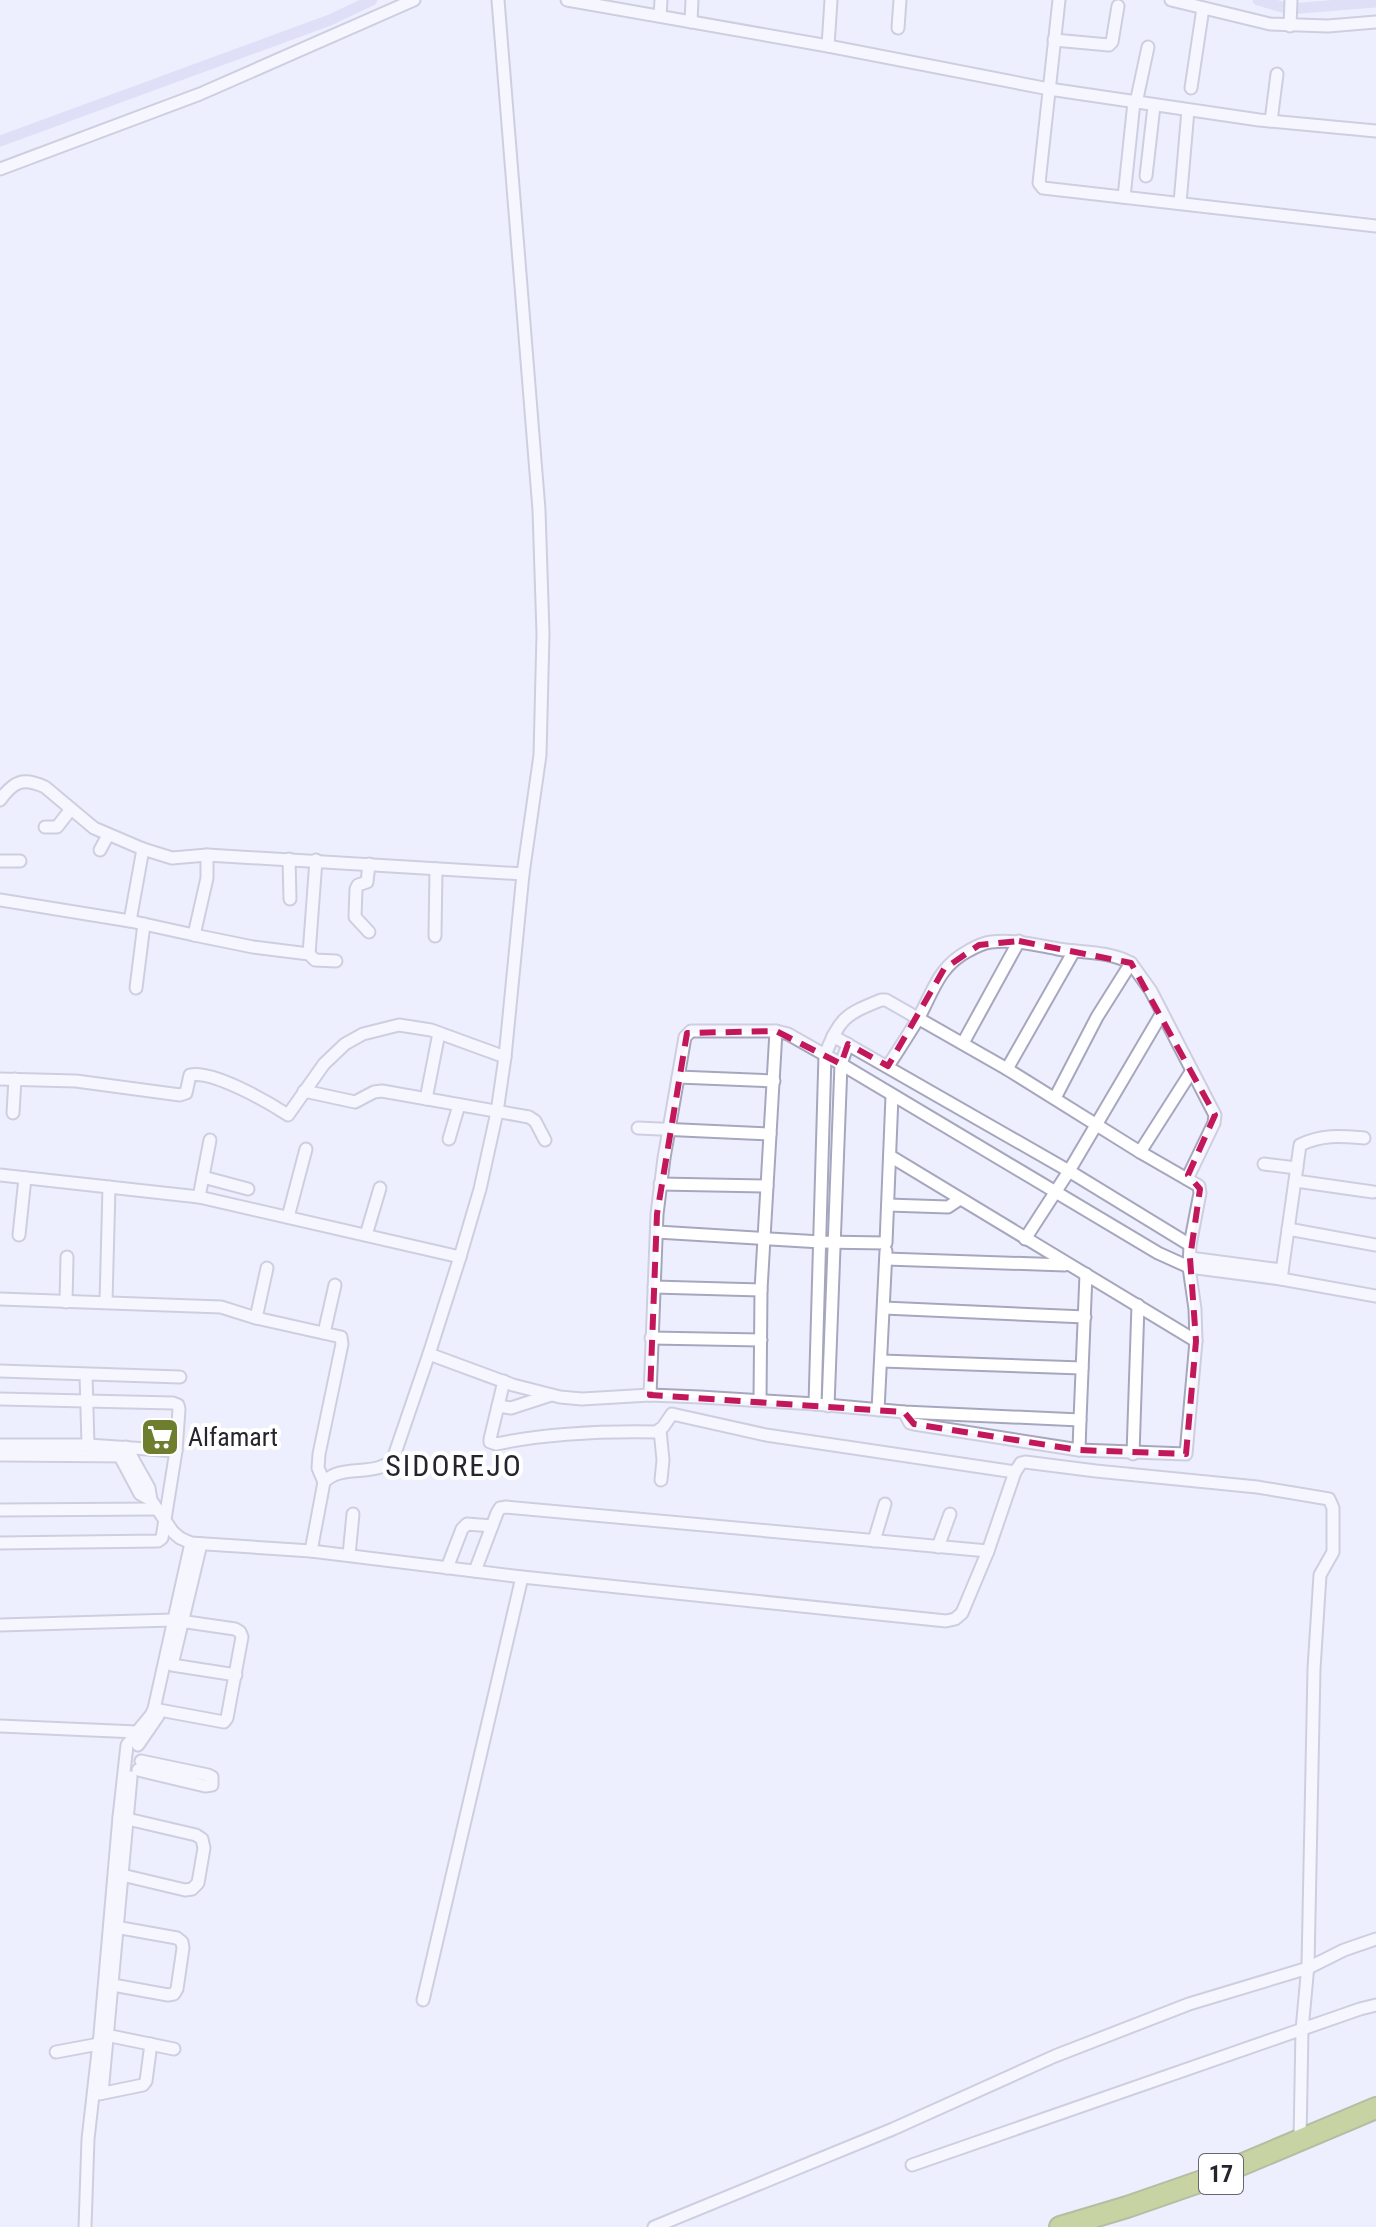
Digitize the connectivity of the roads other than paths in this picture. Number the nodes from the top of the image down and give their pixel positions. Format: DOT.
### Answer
graph roads {
  1 [pos="414,0"];
  2 [pos="498,0"];
  3 [pos="567,0"];
  4 [pos="661,0"];
  5 [pos="692,0"];
  6 [pos="831,0"];
  7 [pos="900,0"];
  8 [pos="1059,0"];
  9 [pos="1171,0"];
  10 [pos="1291,0"];
  11 [pos="1118,6"];
  12 [pos="1203,8"];
  13 [pos="660,16"];
  14 [pos="691,22"];
  15 [pos="1290,22"];
  16 [pos="1376,22"];
  17 [pos="898,28"];
  18 [pos="1054,40"];
  19 [pos="828,46"];
  20 [pos="1148,47"];
  21 [pos="1277,74"];
  22 [pos="1191,88"];
  23 [pos="1049,89"];
  24 [pos="1135,102"];
  25 [pos="1154,106"];
  26 [pos="1188,110"];
  27 [pos="1271,121"];
  28 [pos="1376,131"];
  29 [pos="0,169"];
  30 [pos="1146,176"];
  31 [pos="1124,197"];
  32 [pos="1180,203"];
  33 [pos="1376,226"];
  34 [pos="0,800"];
  35 [pos="71,809"];
  36 [pos="45,827"];
  37 [pos="108,835"];
  38 [pos="143,849"];
  39 [pos="100,850"];
  40 [pos="204,855"];
  41 [pos="289,859"];
  42 [pos="316,860"];
  43 [pos="0,861"];
  44 [pos="20,861"];
  45 [pos="369,864"];
  46 [pos="436,869"];
  47 [pos="523,874"];
  48 [pos="290,899"];
  49 [pos="0,900"];
  50 [pos="130,921"];
  51 [pos="144,924"];
  52 [pos="369,932"];
  53 [pos="191,934"];
  54 [pos="435,936"];
  55 [pos="1019,941"];
  56 [pos="1074,951"];
  57 [pos="309,954"];
  58 [pos="336,961"];
  59 [pos="1131,963"];
  60 [pos="136,988"];
  61 [pos="1162,1013"];
  62 [pos="918,1019"];
  63 [pos="776,1031"];
  64 [pos="439,1033"];
  65 [pos="833,1036"];
  66 [pos="963,1043"];
  67 [pos="848,1044"];
  68 [pos="505,1054"];
  69 [pos="825,1055"];
  70 [pos="841,1064"];
  71 [pos="888,1066"];
  72 [pos="1007,1069"];
  73 [pos="1191,1072"];
  74 [pos="678,1077"];
  75 [pos="0,1079"];
  76 [pos="15,1079"];
  77 [pos="774,1081"];
  78 [pos="304,1091"];
  79 [pos="892,1096"];
  80 [pos="1055,1098"];
  81 [pos="426,1099"];
  82 [pos="459,1105"];
  83 [pos="497,1112"];
  84 [pos="13,1113"];
  85 [pos="1097,1126"];
  86 [pos="638,1128"];
  87 [pos="669,1129"];
  88 [pos="770,1134"];
  89 [pos="1364,1138"];
  90 [pos="449,1139"];
  91 [pos="210,1140"];
  92 [pos="545,1140"];
  93 [pos="306,1149"];
  94 [pos="1140,1152"];
  95 [pos="890,1156"];
  96 [pos="1264,1164"];
  97 [pos="1069,1171"];
  98 [pos="0,1175"];
  99 [pos="1297,1175"];
  100 [pos="203,1177"];
  101 [pos="25,1178"];
  102 [pos="1187,1179"];
  103 [pos="660,1184"];
  104 [pos="767,1186"];
  105 [pos="109,1187"];
  106 [pos="380,1188"];
  107 [pos="248,1189"];
  108 [pos="1057,1192"];
  109 [pos="1373,1192"];
  110 [pos="199,1197"];
  111 [pos="960,1199"];
  112 [pos="888,1205"];
  113 [pos="288,1217"];
  114 [pos="1288,1229"];
  115 [pos="657,1232"];
  116 [pos="19,1235"];
  117 [pos="366,1235"];
  118 [pos="765,1238"];
  119 [pos="1025,1239"];
  120 [pos="827,1242"];
  121 [pos="886,1243"];
  122 [pos="1190,1245"];
  123 [pos="1376,1245"];
  124 [pos="67,1257"];
  125 [pos="460,1257"];
  126 [pos="886,1259"];
  127 [pos="1189,1263"];
  128 [pos="1069,1265"];
  129 [pos="267,1268"];
  130 [pos="1086,1274"];
  131 [pos="1282,1274"];
  132 [pos="335,1285"];
  133 [pos="654,1287"];
  134 [pos="761,1290"];
  135 [pos="1376,1296"];
  136 [pos="0,1299"];
  137 [pos="66,1302"];
  138 [pos="106,1302"];
  139 [pos="1138,1305"];
  140 [pos="884,1308"];
  141 [pos="1085,1317"];
  142 [pos="256,1318"];
  143 [pos="324,1333"];
  144 [pos="651,1338"];
  145 [pos="761,1340"];
  146 [pos="1196,1341"];
  147 [pos="429,1354"];
  148 [pos="882,1361"];
  149 [pos="1082,1368"];
  150 [pos="0,1371"];
  151 [pos="86,1375"];
  152 [pos="180,1377"];
  153 [pos="504,1381"];
  154 [pos="551,1395"];
  155 [pos="650,1395"];
  156 [pos="676,1396"];
  157 [pos="0,1399"];
  158 [pos="760,1400"];
  159 [pos="86,1402"];
  160 [pos="815,1404"];
  161 [pos="498,1406"];
  162 [pos="828,1406"];
  163 [pos="878,1410"];
  164 [pos="904,1412"];
  165 [pos="672,1414"];
  166 [pos="1080,1420"];
  167 [pos="660,1430"];
  168 [pos="0,1445"];
  169 [pos="88,1445"];
  170 [pos="71,1449"];
  171 [pos="1079,1450"];
  172 [pos="123,1451"];
  173 [pos="176,1451"];
  174 [pos="1133,1454"];
  175 [pos="0,1455"];
  176 [pos="1015,1472"];
  177 [pos="661,1480"];
  178 [pos="324,1482"];
  179 [pos="885,1504"];
  180 [pos="158,1509"];
  181 [pos="0,1510"];
  182 [pos="353,1514"];
  183 [pos="950,1514"];
  184 [pos="492,1526"];
  185 [pos="186,1539"];
  186 [pos="874,1541"];
  187 [pos="0,1543"];
  188 [pos="938,1547"];
  189 [pos="311,1551"];
  190 [pos="988,1551"];
  191 [pos="349,1555"];
  192 [pos="447,1568"];
  193 [pos="475,1571"];
  194 [pos="522,1577"];
  195 [pos="177,1621"];
  196 [pos="0,1625"];
  197 [pos="172,1665"];
  198 [pos="236,1675"];
  199 [pos="158,1709"];
  200 [pos="0,1726"];
  201 [pos="135,1738"];
  202 [pos="133,1772"];
  203 [pos="123,1818"];
  204 [pos="122,1875"];
  205 [pos="113,1927"];
  206 [pos="1376,1939"];
  207 [pos="1308,1963"];
  208 [pos="113,1985"];
  209 [pos="423,2000"];
  210 [pos="1376,2005"];
  211 [pos="1302,2030"];
  212 [pos="103,2038"];
  213 [pos="151,2044"];
  214 [pos="174,2049"];
  215 [pos="56,2052"];
  216 [pos="98,2094"];
  217 [pos="1376,2108"];
  218 [pos="1376,2119"];
  219 [pos="1295,2146"];
  220 [pos="912,2165"];
  221 [pos="85,2227"];
  222 [pos="654,2227"];
  223 [pos="1060,2227"];
  224 [pos="1097,2227"];
  1 -- 29 [label="street"];
  2 -- 47 [label="street"];
  3 -- 13 [label="street"];
  4 -- 13 [label="street"];
  5 -- 14 [label="street"];
  6 -- 19 [label="street"];
  7 -- 17 [label="street"];
  8 -- 18 [label="street"];
  9 -- 12 [label="street"];
  10 -- 15 [label="street"];
  11 -- 18 [label="street"];
  12 -- 15 [label="street"];
  12 -- 22 [label="street"];
  13 -- 14 [label="street"];
  14 -- 19 [label="street"];
  15 -- 16 [label="street"];
  18 -- 23 [label="street"];
  19 -- 23 [label="street"];
  20 -- 24 [label="street"];
  21 -- 27 [label="street"];
  23 -- 24 [label="street"];
  23 -- 31 [label="street"];
  24 -- 25 [label="street"];
  24 -- 31 [label="street"];
  25 -- 26 [label="street"];
  25 -- 30 [label="street"];
  26 -- 27 [label="street"];
  26 -- 32 [label="street"];
  27 -- 28 [label="street"];
  31 -- 32 [label="street"];
  32 -- 33 [label="street"];
  34 -- 35 [label="street"];
  35 -- 36 [label="street"];
  35 -- 37 [label="street"];
  37 -- 38 [label="street"];
  37 -- 39 [label="street"];
  38 -- 40 [label="street"];
  38 -- 50 [label="street"];
  40 -- 41 [label="street"];
  40 -- 53 [label="street"];
  41 -- 42 [label="street"];
  41 -- 48 [label="street"];
  42 -- 45 [label="street"];
  42 -- 57 [label="street"];
  43 -- 44 [label="street"];
  45 -- 46 [label="street"];
  45 -- 52 [label="street"];
  46 -- 47 [label="street"];
  46 -- 54 [label="street"];
  47 -- 68 [label="street"];
  49 -- 50 [label="street"];
  50 -- 51 [label="street"];
  51 -- 53 [label="street"];
  51 -- 60 [label="street"];
  53 -- 57 [label="street"];
  55 -- 56 [label="street"];
  55 -- 62 [label="street"];
  55 -- 66 [label="street"];
  56 -- 59 [label="street"];
  56 -- 72 [label="street"];
  57 -- 58 [label="street"];
  59 -- 61 [label="street"];
  59 -- 80 [label="street"];
  61 -- 73 [label="street"];
  61 -- 85 [label="street"];
  62 -- 65 [label="street"];
  62 -- 66 [label="street"];
  62 -- 71 [label="street"];
  63 -- 69 [label="street"];
  63 -- 74 [label="street"];
  63 -- 77 [label="street"];
  64 -- 68 [label="street"];
  64 -- 78 [label="street"];
  64 -- 81 [label="street"];
  65 -- 67 [label="street"];
  65 -- 69 [label="street"];
  66 -- 72 [label="street"];
  67 -- 70 [label="street"];
  67 -- 71 [label="street"];
  68 -- 83 [label="street"];
  69 -- 70 [label="street"];
  69 -- 120 [label="street"];
  70 -- 79 [label="street"];
  70 -- 120 [label="street"];
  71 -- 97 [label="street"];
  72 -- 80 [label="street"];
  73 -- 94 [label="street"];
  73 -- 102 [label="street"];
  74 -- 77 [label="street"];
  74 -- 87 [label="street"];
  75 -- 76 [label="street"];
  76 -- 78 [label="street"];
  76 -- 84 [label="street"];
  77 -- 88 [label="street"];
  78 -- 81 [label="street"];
  79 -- 95 [label="street"];
  79 -- 108 [label="street"];
  80 -- 85 [label="street"];
  81 -- 82 [label="street"];
  82 -- 83 [label="street"];
  82 -- 90 [label="street"];
  83 -- 92 [label="street"];
  83 -- 125 [label="street"];
  85 -- 94 [label="street"];
  85 -- 97 [label="street"];
  86 -- 87 [label="street"];
  87 -- 88 [label="street"];
  87 -- 103 [label="street"];
  88 -- 104 [label="street"];
  89 -- 99 [label="street"];
  91 -- 100 [label="street"];
  93 -- 113 [label="street"];
  94 -- 102 [label="street"];
  95 -- 111 [label="street"];
  95 -- 112 [label="street"];
  96 -- 99 [label="street"];
  97 -- 108 [label="street"];
  97 -- 122 [label="street"];
  98 -- 101 [label="street"];
  99 -- 109 [label="street"];
  99 -- 114 [label="street"];
  100 -- 107 [label="street"];
  100 -- 110 [label="street"];
  101 -- 105 [label="street"];
  101 -- 116 [label="street"];
  102 -- 122 [label="street"];
  103 -- 104 [label="street"];
  103 -- 115 [label="street"];
  104 -- 118 [label="street"];
  105 -- 110 [label="street"];
  105 -- 138 [label="street"];
  106 -- 117 [label="street"];
  108 -- 119 [label="street"];
  108 -- 127 [label="street"];
  110 -- 113 [label="street"];
  111 -- 112 [label="street"];
  111 -- 119 [label="street"];
  112 -- 121 [label="street"];
  113 -- 117 [label="street"];
  114 -- 123 [label="street"];
  114 -- 131 [label="street"];
  115 -- 118 [label="street"];
  115 -- 133 [label="street"];
  117 -- 125 [label="street"];
  118 -- 120 [label="street"];
  118 -- 134 [label="street"];
  119 -- 128 [label="street"];
  120 -- 121 [label="street"];
  120 -- 160 [label="street"];
  120 -- 162 [label="street"];
  121 -- 126 [label="street"];
  122 -- 127 [label="street"];
  124 -- 137 [label="street"];
  125 -- 147 [label="street"];
  126 -- 128 [label="street"];
  126 -- 140 [label="street"];
  127 -- 131 [label="street"];
  127 -- 146 [label="street"];
  128 -- 130 [label="street"];
  129 -- 142 [label="street"];
  130 -- 139 [label="street"];
  130 -- 141 [label="street"];
  131 -- 135 [label="street"];
  132 -- 143 [label="street"];
  133 -- 134 [label="street"];
  133 -- 144 [label="street"];
  134 -- 145 [label="street"];
  136 -- 137 [label="street"];
  137 -- 138 [label="street"];
  138 -- 142 [label="street"];
  139 -- 146 [label="street"];
  139 -- 174 [label="street"];
  140 -- 141 [label="street"];
  140 -- 148 [label="street"];
  141 -- 149 [label="street"];
  142 -- 143 [label="street"];
  143 -- 178 [label="street"];
  144 -- 145 [label="street"];
  144 -- 155 [label="street"];
  145 -- 158 [label="street"];
  146 -- 174 [label="street"];
  147 -- 153 [label="street"];
  147 -- 178 [label="street"];
  148 -- 149 [label="street"];
  148 -- 163 [label="street"];
  149 -- 166 [label="street"];
  150 -- 151 [label="street"];
  151 -- 152 [label="street"];
  151 -- 159 [label="street"];
  153 -- 154 [label="street"];
  153 -- 161 [label="street"];
  154 -- 155 [label="street"];
  154 -- 161 [label="street"];
  155 -- 156 [label="street"];
  156 -- 158 [label="street"];
  156 -- 165 [label="street"];
  157 -- 159 [label="street"];
  158 -- 160 [label="street"];
  159 -- 169 [label="street"];
  159 -- 173 [label="street"];
  160 -- 162 [label="street"];
  161 -- 167 [label="street"];
  162 -- 163 [label="street"];
  163 -- 164 [label="street"];
  164 -- 166 [label="street"];
  164 -- 171 [label="street"];
  165 -- 167 [label="street"];
  165 -- 176 [label="street"];
  166 -- 171 [label="street"];
  167 -- 177 [label="street"];
  168 -- 170 [label="street"];
  169 -- 170 [label="street"];
  169 -- 172 [label="street"];
  170 -- 172 [label="street"];
  170 -- 175 [label="street"];
  171 -- 174 [label="street"];
  172 -- 173 [label="street"];
  172 -- 180 [label="street"];
  173 -- 180 [label="street"];
  176 -- 190 [label="street"];
  176 -- 207 [label="street"];
  178 -- 189 [label="street"];
  179 -- 186 [label="street"];
  180 -- 181 [label="street"];
  180 -- 185 [label="street"];
  180 -- 187 [label="street"];
  182 -- 191 [label="street"];
  183 -- 188 [label="street"];
  184 -- 186 [label="street"];
  184 -- 192 [label="street"];
  184 -- 193 [label="street"];
  185 -- 189 [label="street"];
  185 -- 195 [label="street"];
  186 -- 188 [label="street"];
  188 -- 190 [label="street"];
  189 -- 191 [label="street"];
  190 -- 194 [label="street"];
  191 -- 192 [label="street"];
  192 -- 193 [label="street"];
  193 -- 194 [label="street"];
  194 -- 209 [label="street"];
  195 -- 196 [label="street"];
  195 -- 197 [label="street"];
  195 -- 198 [label="street"];
  195 -- 199 [label="street"];
  197 -- 198 [label="street"];
  197 -- 199 [label="street"];
  198 -- 199 [label="street"];
  199 -- 201 [label="street"];
  200 -- 201 [label="street"];
  201 -- 202 [label="street"];
  201 -- 202 [label="street"];
  202 -- 202 [label="street"];
  202 -- 203 [label="street"];
  203 -- 204 [label="street"];
  203 -- 204 [label="street"];
  203 -- 205 [label="street"];
  204 -- 205 [label="street"];
  205 -- 208 [label="street"];
  205 -- 208 [label="street"];
  205 -- 212 [label="street"];
  206 -- 207 [label="street"];
  207 -- 211 [label="street"];
  207 -- 222 [label="street"];
  208 -- 212 [label="street"];
  210 -- 211 [label="street"];
  211 -- 219 [label="street"];
  211 -- 220 [label="street"];
  212 -- 213 [label="street"];
  212 -- 215 [label="street"];
  212 -- 216 [label="street"];
  213 -- 214 [label="street"];
  213 -- 216 [label="street"];
  216 -- 221 [label="street"];
  217 -- 219 [label="highway, 17"];
  218 -- 219 [label="highway, 17"];
  219 -- 223 [label="highway, 17"];
  219 -- 224 [label="highway, 17"];
}
